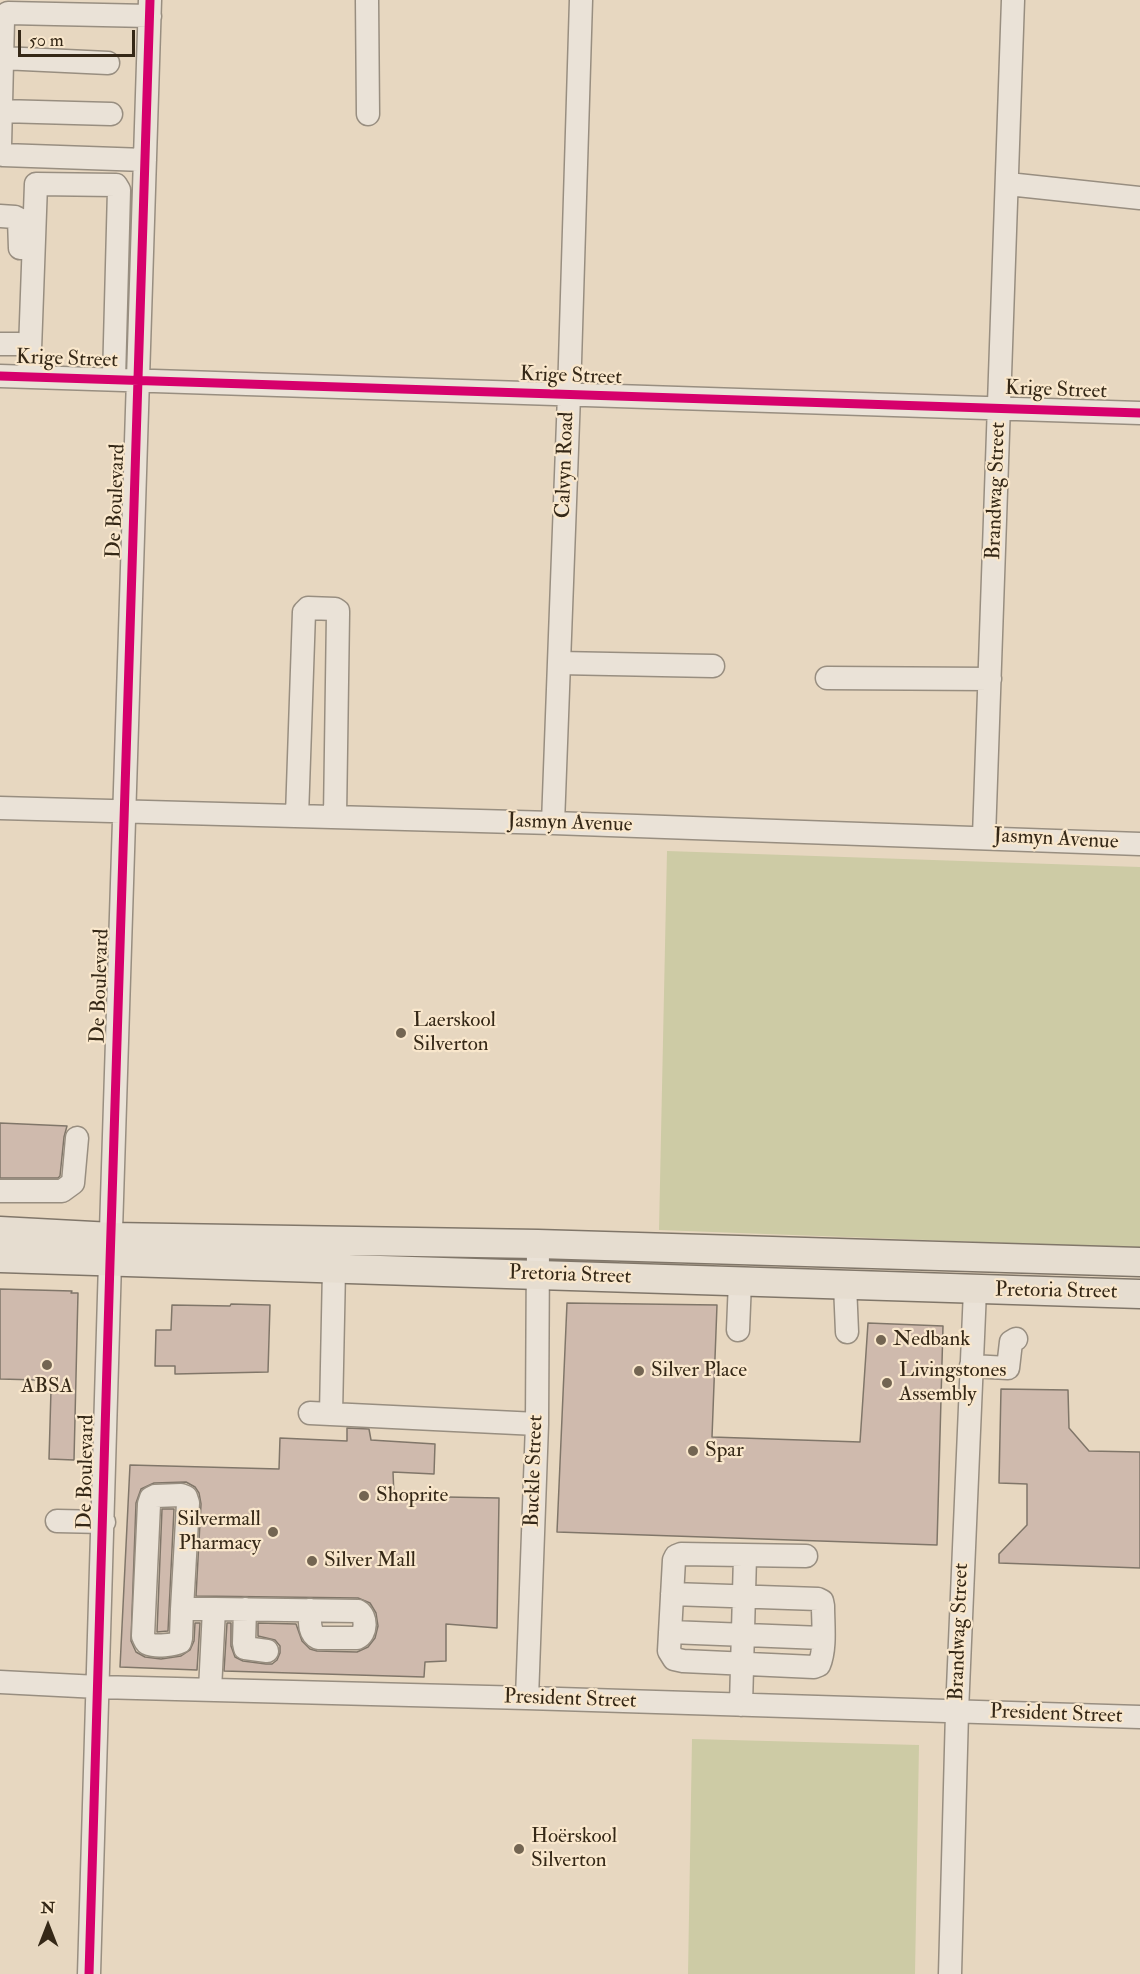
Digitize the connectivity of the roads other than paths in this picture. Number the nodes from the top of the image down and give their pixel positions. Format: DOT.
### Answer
graph roads {
  1 [pos="367,0"];
  2 [pos="581,0"];
  3 [pos="1013,0"];
  4 [pos="150,8"];
  5 [pos="2,58"];
  6 [pos="108,63"];
  7 [pos="1,111"];
  8 [pos="111,114"];
  9 [pos="368,114"];
  10 [pos="0,146"];
  11 [pos="0,153"];
  12 [pos="145,160"];
  13 [pos="1008,184"];
  14 [pos="1140,198"];
  15 [pos="0,216"];
  16 [pos="9,344"];
  17 [pos="15,377"];
  18 [pos="114,379"];
  19 [pos="139,380"];
  20 [pos="569,395"];
  21 [pos="1000,407"];
  22 [pos="1140,413"];
  23 [pos="559,663"];
  24 [pos="713,666"];
  25 [pos="827,678"];
  26 [pos="990,679"];
  27 [pos="0,808"];
  28 [pos="124,811"];
  29 [pos="297,816"];
  30 [pos="335,817"];
  31 [pos="553,823"];
  32 [pos="984,837"];
  33 [pos="1140,844"];
  34 [pos="77,1138"];
  35 [pos="0,1191"];
  36 [pos="0,1231"];
  37 [pos="538,1244"];
  38 [pos="595,1245"];
  39 [pos="111,1249"];
  40 [pos="0,1258"];
  41 [pos="1140,1262"];
  42 [pos="334,1269"];
  43 [pos="539,1275"];
  44 [pos="740,1281"];
  45 [pos="845,1285"];
  46 [pos="975,1290"];
  47 [pos="1140,1294"];
  48 [pos="738,1330"];
  49 [pos="848,1332"];
  50 [pos="1016,1339"];
  51 [pos="971,1366"];
  52 [pos="537,1424"];
  53 [pos="57,1521"];
  54 [pos="104,1522"];
  55 [pos="745,1556"];
  56 [pos="806,1556"];
  57 [pos="145,1592"];
  58 [pos="672,1594"];
  59 [pos="744,1596"];
  60 [pos="182,1601"];
  61 [pos="214,1609"];
  62 [pos="246,1609"];
  63 [pos="310,1610"];
  64 [pos="670,1632"];
  65 [pos="743,1635"];
  66 [pos="822,1638"];
  67 [pos="267,1651"];
  68 [pos="742,1665"];
  69 [pos="0,1682"];
  70 [pos="98,1687"];
  71 [pos="210,1690"];
  72 [pos="527,1698"];
  73 [pos="741,1705"];
  74 [pos="957,1712"];
  75 [pos="1140,1717"];
  76 [pos="89,1974"];
  77 [pos="950,1974"];
  1 -- 9 [label="street"];
  2 -- 20 [label="street, Calvyn Road"];
  3 -- 13 [label="street, Brandwag Street"];
  4 -- 5 [label="street"];
  4 -- 12 [label="street, De Boulevard"];
  5 -- 6 [label="street"];
  5 -- 7 [label="street"];
  7 -- 8 [label="street"];
  7 -- 10 [label="street"];
  11 -- 12 [label="street"];
  12 -- 19 [label="street, De Boulevard"];
  13 -- 14 [label="street"];
  13 -- 21 [label="street, Brandwag Street"];
  15 -- 16 [label="street"];
  16 -- 17 [label="street"];
  17 -- 18 [label="street, Krige Street"];
  17 -- 18 [label="street"];
  18 -- 19 [label="street, Krige Street"];
  19 -- 20 [label="street, Krige Street"];
  19 -- 28 [label="street, De Boulevard"];
  20 -- 21 [label="street, Krige Street"];
  20 -- 23 [label="street, Calvyn Road"];
  21 -- 22 [label="street, Krige Street"];
  21 -- 26 [label="street, Brandwag Street"];
  23 -- 24 [label="street"];
  23 -- 31 [label="street, Calvyn Road"];
  25 -- 26 [label="street"];
  26 -- 32 [label="street, Brandwag Street"];
  27 -- 28 [label="street, Jasmyn Avenue"];
  28 -- 29 [label="street, Jasmyn Avenue"];
  28 -- 39 [label="street, De Boulevard"];
  29 -- 30 [label="street, Jasmyn Avenue"];
  29 -- 30 [label="street"];
  30 -- 31 [label="street, Jasmyn Avenue"];
  31 -- 32 [label="street, Jasmyn Avenue"];
  32 -- 33 [label="street, Jasmyn Avenue"];
  34 -- 35 [label="street"];
  36 -- 39 [label="main road, Pretoria Street"];
  37 -- 38 [label="main road, Pretoria Street"];
  37 -- 39 [label="main road, Pretoria Street"];
  37 -- 43 [label="street, Buckle Street"];
  38 -- 41 [label="main road, Pretoria Street"];
  38 -- 45 [label="main road"];
  39 -- 40 [label="main road, Pretoria Street"];
  39 -- 42 [label="main road, Pretoria Street"];
  39 -- 54 [label="street, De Boulevard"];
  42 -- 43 [label="main road, Pretoria Street"];
  42 -- 52 [label="street"];
  43 -- 44 [label="main road, Pretoria Street"];
  43 -- 52 [label="street, Buckle Street"];
  44 -- 45 [label="main road, Pretoria Street"];
  44 -- 48 [label="street"];
  45 -- 46 [label="main road, Pretoria Street"];
  45 -- 49 [label="street"];
  46 -- 47 [label="main road, Pretoria Street"];
  46 -- 51 [label="street, Brandwag Street"];
  50 -- 51 [label="street"];
  51 -- 74 [label="street, Brandwag Street"];
  52 -- 72 [label="street, Buckle Street"];
  53 -- 54 [label="street"];
  54 -- 70 [label="street, De Boulevard"];
  55 -- 56 [label="street"];
  55 -- 58 [label="street"];
  55 -- 59 [label="street"];
  57 -- 60 [label="street"];
  57 -- 60 [label="street"];
  57 -- 60 [label="street"];
  58 -- 59 [label="street"];
  58 -- 64 [label="street"];
  59 -- 65 [label="street"];
  59 -- 66 [label="street"];
  60 -- 61 [label="street"];
  61 -- 62 [label="street"];
  61 -- 71 [label="street"];
  62 -- 63 [label="street"];
  62 -- 67 [label="street"];
  64 -- 65 [label="street"];
  64 -- 68 [label="street"];
  65 -- 66 [label="street"];
  65 -- 68 [label="street"];
  66 -- 68 [label="street"];
  68 -- 73 [label="street"];
  69 -- 70 [label="street, President Street"];
  70 -- 71 [label="street, President Street"];
  70 -- 76 [label="street, De Boulevard"];
  71 -- 72 [label="street, President Street"];
  72 -- 73 [label="street, President Street"];
  73 -- 74 [label="street, President Street"];
  74 -- 75 [label="street, President Street"];
  74 -- 77 [label="street, Brandwag Street"];
}
